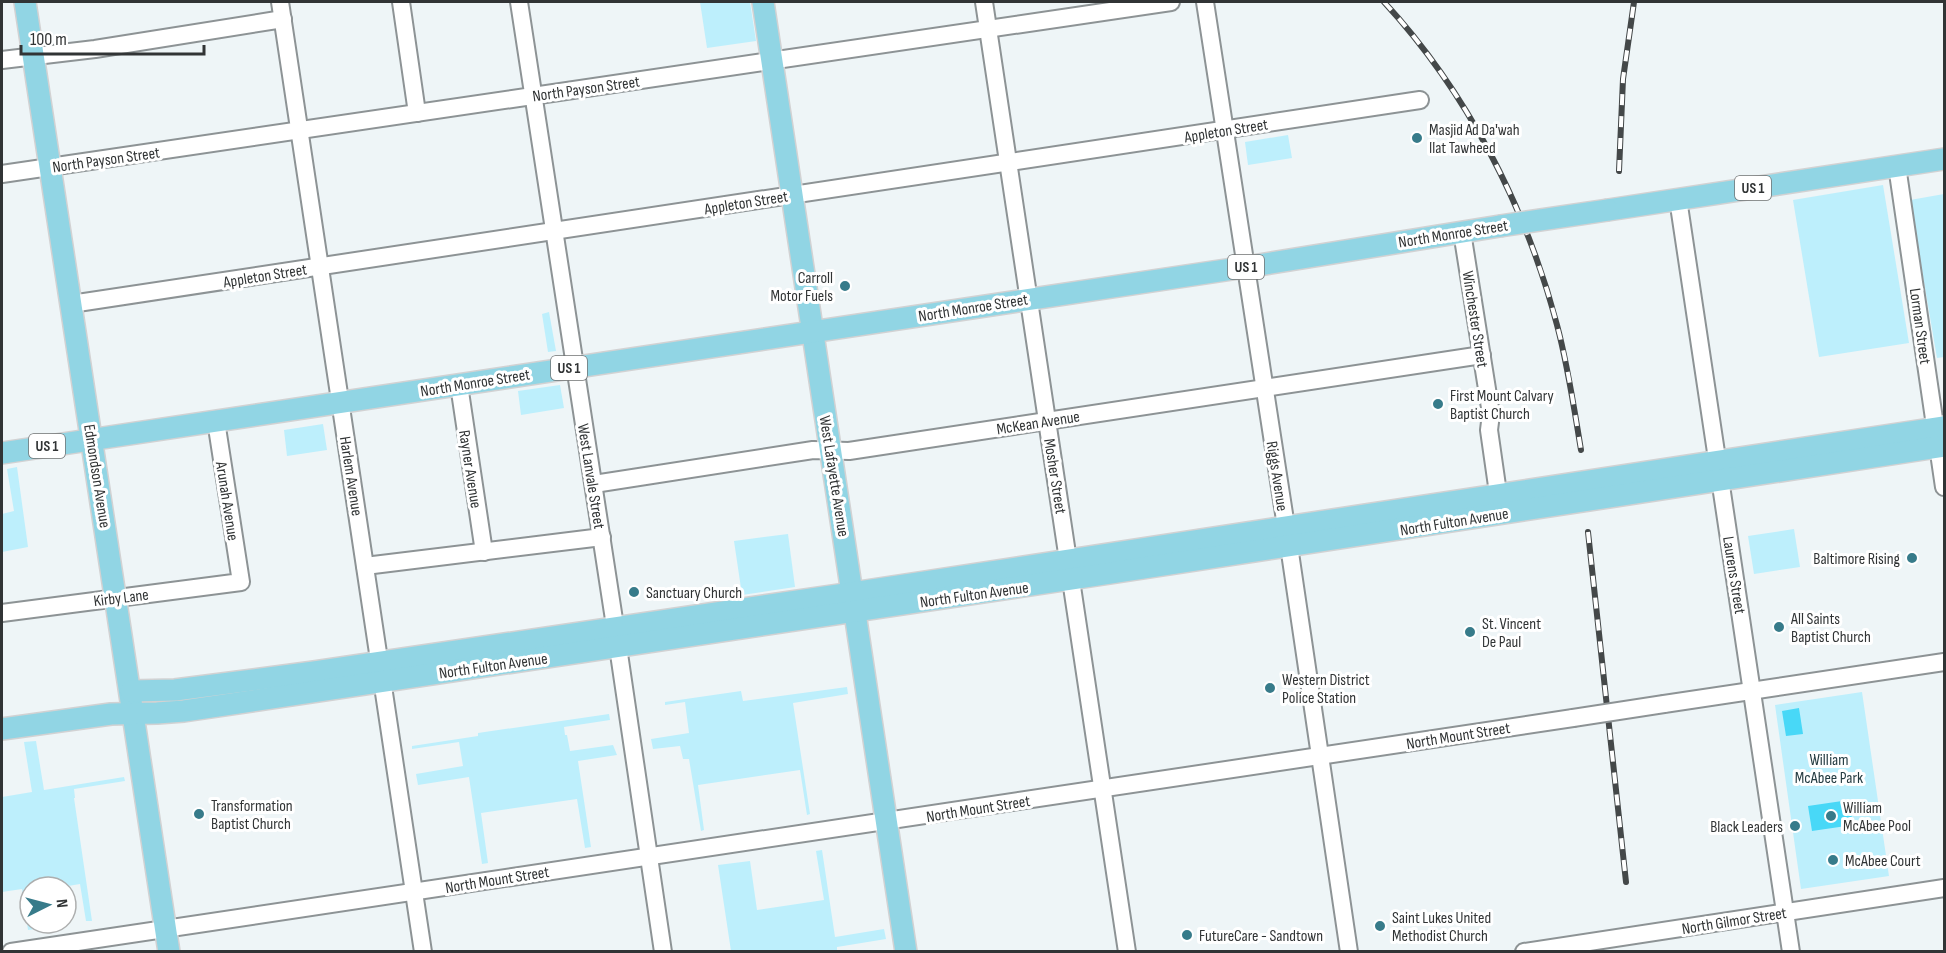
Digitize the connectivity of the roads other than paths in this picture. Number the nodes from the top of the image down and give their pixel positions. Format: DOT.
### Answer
graph roads {
  1 [pos="25,2"];
  2 [pos="280,2"];
  3 [pos="401,2"];
  4 [pos="519,2"];
  5 [pos="984,2"];
  6 [pos="1171,2"];
  7 [pos="1205,2"];
  8 [pos="764,10"];
  9 [pos="283,19"];
  10 [pos="988,28"];
  11 [pos="33,57"];
  12 [pos="2,60"];
  13 [pos="772,61"];
  14 [pos="534,96"];
  15 [pos="1420,100"];
  16 [pos="417,113"];
  17 [pos="300,130"];
  18 [pos="1225,130"];
  19 [pos="1944,159"];
  20 [pos="1008,163"];
  21 [pos="1897,166"];
  22 [pos="50,167"];
  23 [pos="2,174"];
  24 [pos="792,195"];
  25 [pos="1678,199"];
  26 [pos="555,231"];
  27 [pos="1462,231"];
  28 [pos="320,266"];
  29 [pos="1246,267"];
  30 [pos="1029,299"];
  31 [pos="71,304"];
  32 [pos="813,331"];
  33 [pos="1482,355"];
  34 [pos="576,367"];
  35 [pos="459,385"];
  36 [pos="1264,388"];
  37 [pos="341,402"];
  38 [pos="216,421"];
  39 [pos="1047,421"];
  40 [pos="1941,437"];
  41 [pos="92,440"];
  42 [pos="831,451"];
  43 [pos="2,453"];
  44 [pos="1719,471"];
  45 [pos="594,484"];
  46 [pos="1944,487"];
  47 [pos="1500,504"];
  48 [pos="602,537"];
  49 [pos="1287,537"];
  50 [pos="484,552"];
  51 [pos="365,566"];
  52 [pos="1070,570"];
  53 [pos="241,582"];
  54 [pos="117,598"];
  55 [pos="853,602"];
  56 [pos="2,613"];
  57 [pos="617,637"];
  58 [pos="1944,662"];
  59 [pos="381,672"];
  60 [pos="130,691"];
  61 [pos="1753,691"];
  62 [pos="134,713"];
  63 [pos="2,729"];
  64 [pos="1320,757"];
  65 [pos="1103,789"];
  66 [pos="886,821"];
  67 [pos="649,856"];
  68 [pos="1944,888"];
  69 [pos="414,891"];
  70 [pos="1785,912"];
  71 [pos="166,928"];
  72 [pos="1608,945"];
  73 [pos="11,951"];
  74 [pos="169,951"];
  75 [pos="423,951"];
  76 [pos="663,951"];
  77 [pos="906,951"];
  78 [pos="1127,951"];
  79 [pos="1349,951"];
  80 [pos="1524,951"];
  81 [pos="1791,951"];
  1 -- 11 [label="main road, Edmondson Avenue"];
  2 -- 9 [label="street, Harlem Avenue"];
  3 -- 16 [label="street"];
  4 -- 14 [label="street, West Lanvale Street"];
  5 -- 10 [label="street, Mosher Street"];
  6 -- 10 [label="street, North Payson Street"];
  7 -- 18 [label="street, Riggs Avenue"];
  8 -- 13 [label="main road, West Lafayette Avenue"];
  9 -- 11 [label="street"];
  9 -- 17 [label="street, Harlem Avenue"];
  10 -- 13 [label="street, North Payson Street"];
  10 -- 20 [label="street, Mosher Street"];
  11 -- 12 [label="street"];
  11 -- 22 [label="main road, Edmondson Avenue"];
  13 -- 14 [label="street, North Payson Street"];
  13 -- 24 [label="main road, West Lafayette Avenue"];
  14 -- 16 [label="street, North Payson Street"];
  14 -- 26 [label="street, West Lanvale Street"];
  15 -- 18 [label="street, Appleton Street"];
  16 -- 17 [label="street, North Payson Street"];
  17 -- 22 [label="street, North Payson Street"];
  17 -- 28 [label="street, Harlem Avenue"];
  18 -- 20 [label="street, Appleton Street"];
  18 -- 29 [label="street, Riggs Avenue"];
  19 -- 21 [label="main road, North Monroe Street / US 1"];
  20 -- 24 [label="street, Appleton Street"];
  20 -- 30 [label="street, Mosher Street"];
  21 -- 25 [label="main road, North Monroe Street / US 1"];
  21 -- 40 [label="street, Lorman Street"];
  22 -- 23 [label="street, North Payson Street"];
  22 -- 31 [label="main road, Edmondson Avenue"];
  24 -- 26 [label="street, Appleton Street"];
  24 -- 32 [label="main road, West Lafayette Avenue"];
  25 -- 27 [label="main road, North Monroe Street / US 1, bridge"];
  25 -- 44 [label="street, Laurens Street"];
  26 -- 28 [label="street, Appleton Street"];
  26 -- 34 [label="street, West Lanvale Street"];
  27 -- 29 [label="main road, North Monroe Street / US 1"];
  27 -- 33 [label="street, Winchester Street"];
  28 -- 31 [label="street, Appleton Street"];
  28 -- 37 [label="street, Harlem Avenue"];
  29 -- 30 [label="main road, North Monroe Street / US 1"];
  29 -- 36 [label="street, Riggs Avenue"];
  30 -- 32 [label="main road, North Monroe Street / US 1"];
  30 -- 39 [label="street, Mosher Street"];
  31 -- 41 [label="main road, Edmondson Avenue"];
  32 -- 34 [label="main road, North Monroe Street / US 1"];
  32 -- 42 [label="main road, West Lafayette Avenue"];
  33 -- 36 [label="street, McKean Avenue"];
  33 -- 47 [label="street, Winchester Street"];
  34 -- 35 [label="main road, North Monroe Street / US 1"];
  34 -- 45 [label="street, West Lanvale Street"];
  35 -- 37 [label="main road, North Monroe Street / US 1"];
  35 -- 50 [label="street, Rayner Avenue"];
  36 -- 39 [label="street, McKean Avenue"];
  36 -- 49 [label="street, Riggs Avenue"];
  37 -- 38 [label="main road, North Monroe Street / US 1"];
  37 -- 51 [label="street, Harlem Avenue"];
  38 -- 41 [label="main road, North Monroe Street / US 1"];
  38 -- 53 [label="street, Arunah Avenue"];
  39 -- 42 [label="street, McKean Avenue"];
  39 -- 52 [label="street, Mosher Street"];
  40 -- 44 [label="main road, North Fulton Avenue"];
  40 -- 46 [label="street, Lorman Street"];
  41 -- 43 [label="main road, North Monroe Street / US 1"];
  41 -- 54 [label="main road, Edmondson Avenue"];
  42 -- 45 [label="street, McKean Avenue"];
  42 -- 55 [label="main road, West Lafayette Avenue"];
  44 -- 47 [label="main road, North Fulton Avenue"];
  44 -- 61 [label="street, Laurens Street"];
  45 -- 48 [label="street, West Lanvale Street"];
  47 -- 49 [label="main road, North Fulton Avenue"];
  48 -- 50 [label="street"];
  48 -- 57 [label="street, West Lanvale Street"];
  49 -- 52 [label="main road, North Fulton Avenue"];
  49 -- 64 [label="street, Riggs Avenue"];
  50 -- 51 [label="street"];
  51 -- 59 [label="street, Harlem Avenue"];
  52 -- 55 [label="main road, North Fulton Avenue"];
  52 -- 65 [label="street, Mosher Street"];
  53 -- 54 [label="street, Kirby Lane"];
  54 -- 56 [label="street, Kirby Lane"];
  54 -- 60 [label="main road, Edmondson Avenue"];
  55 -- 57 [label="main road, North Fulton Avenue"];
  55 -- 66 [label="main road, West Lafayette Avenue"];
  57 -- 59 [label="main road, North Fulton Avenue"];
  57 -- 67 [label="street, West Lanvale Street"];
  58 -- 61 [label="street, North Mount Street"];
  59 -- 60 [label="main road, North Fulton Avenue"];
  59 -- 62 [label="main road, North Fulton Avenue"];
  59 -- 69 [label="street, Harlem Avenue"];
  60 -- 62 [label="main road, Edmondson Avenue"];
  61 -- 64 [label="street, North Mount Street, bridge"];
  61 -- 70 [label="street, Laurens Street"];
  62 -- 63 [label="main road, North Fulton Avenue"];
  62 -- 71 [label="main road, Edmondson Avenue"];
  64 -- 65 [label="street, North Mount Street"];
  64 -- 79 [label="street, Riggs Avenue"];
  65 -- 66 [label="street, North Mount Street"];
  65 -- 78 [label="street, Mosher Street"];
  66 -- 67 [label="street, North Mount Street"];
  66 -- 77 [label="main road, West Lafayette Avenue"];
  67 -- 69 [label="street, North Mount Street"];
  67 -- 76 [label="street, West Lanvale Street"];
  68 -- 70 [label="street, North Gilmor Street"];
  69 -- 71 [label="street, North Mount Street"];
  69 -- 75 [label="street, Harlem Avenue"];
  70 -- 72 [label="street, North Gilmor Street"];
  70 -- 81 [label="street, Laurens Street"];
  71 -- 73 [label="street, North Mount Street"];
  71 -- 74 [label="main road, Edmondson Avenue"];
  72 -- 80 [label="street, North Gilmor Street"];
}
